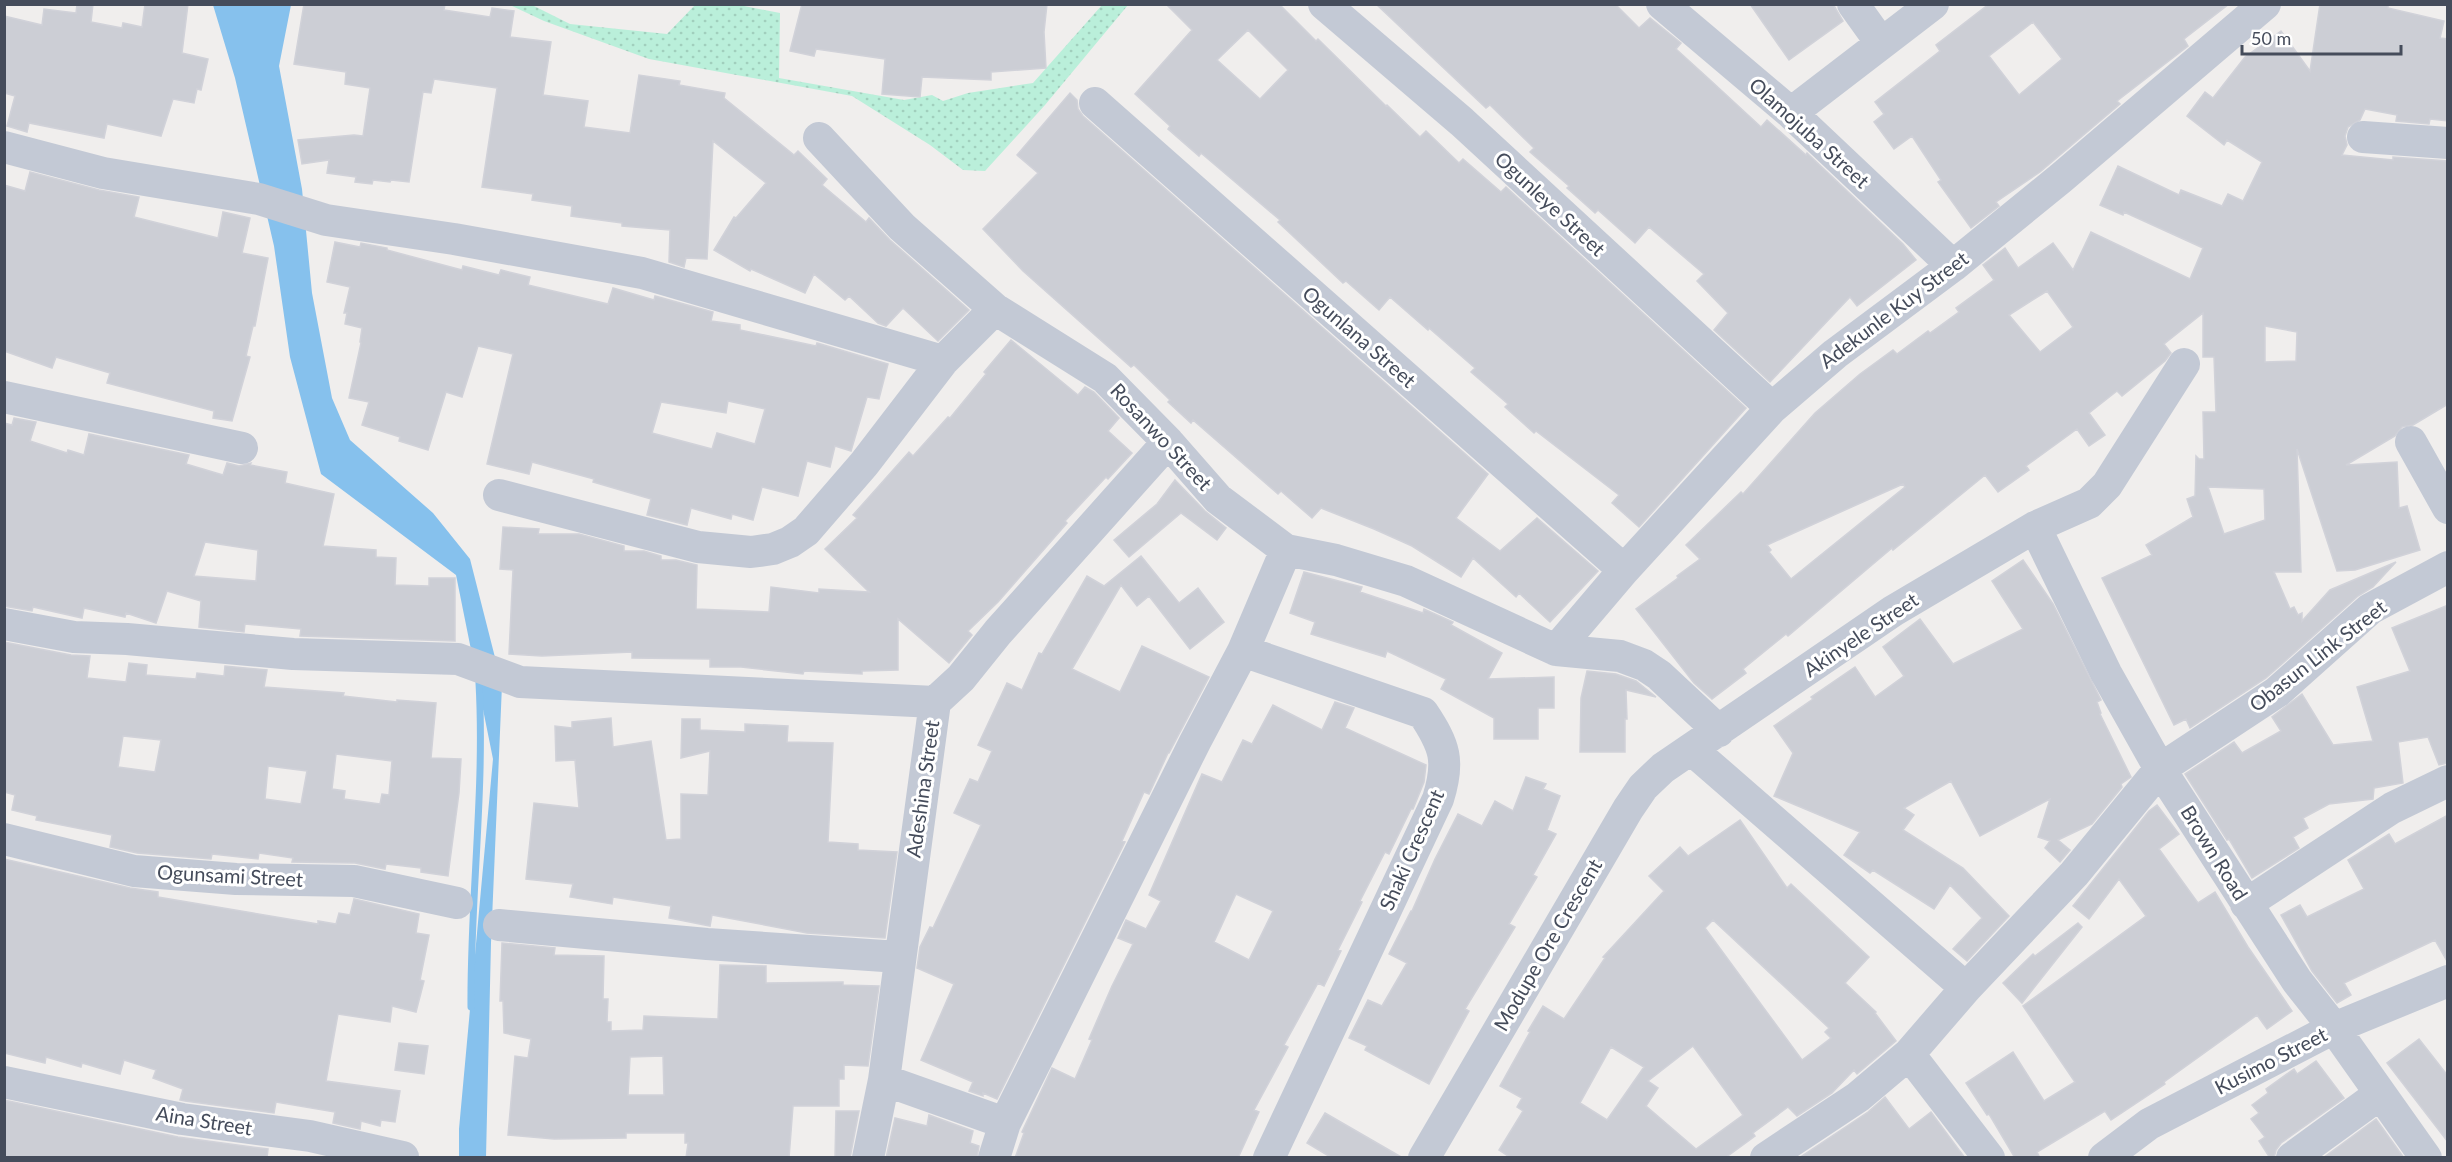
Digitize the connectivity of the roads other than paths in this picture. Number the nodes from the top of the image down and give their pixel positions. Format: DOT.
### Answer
graph roads {
  1 [pos="1324,4"];
  2 [pos="1662,4"];
  3 [pos="1853,4"];
  4 [pos="1933,4"];
  5 [pos="2265,4"];
  6 [pos="1881,43"];
  7 [pos="1095,103"];
  8 [pos="1791,113"];
  9 [pos="2363,137"];
  10 [pos="819,138"];
  11 [pos="2448,143"];
  12 [pos="4,147"];
  13 [pos="1953,266"];
  14 [pos="995,309"];
  15 [pos="943,361"];
  16 [pos="2184,364"];
  17 [pos="4,397"];
  18 [pos="1772,408"];
  19 [pos="1168,442"];
  20 [pos="2411,442"];
  21 [pos="242,448"];
  22 [pos="500,495"];
  23 [pos="2448,508"];
  24 [pos="2035,527"];
  25 [pos="1286,550"];
  26 [pos="2448,567"];
  27 [pos="1624,570"];
  28 [pos="4,624"];
  29 [pos="1556,650"];
  30 [pos="1243,651"];
  31 [pos="935,702"];
  32 [pos="1719,732"];
  33 [pos="1691,749"];
  34 [pos="2160,769"];
  35 [pos="2448,781"];
  36 [pos="4,838"];
  37 [pos="457,903"];
  38 [pos="2246,904"];
  39 [pos="499,925"];
  40 [pos="899,957"];
  41 [pos="2448,981"];
  42 [pos="1966,988"];
  43 [pos="2334,1028"];
  44 [pos="1909,1054"];
  45 [pos="884,1080"];
  46 [pos="4,1082"];
  47 [pos="2380,1094"];
  48 [pos="1005,1123"];
  49 [pos="310,1147"];
  50 [pos="403,1157"];
  51 [pos="868,1158"];
  52 [pos="994,1158"];
  53 [pos="1269,1158"];
  54 [pos="1424,1158"];
  55 [pos="1766,1158"];
  56 [pos="1989,1158"];
  57 [pos="2104,1158"];
  58 [pos="2292,1158"];
  59 [pos="2426,1158"];
  1 -- 18 [label="street, Ogunleye Street"];
  2 -- 8 [label="street, Olamojuba Street"];
  3 -- 6 [label="street"];
  4 -- 6 [label="street"];
  5 -- 13 [label="street, Adekunle Kuy Street"];
  6 -- 8 [label="street"];
  7 -- 27 [label="street, Ogunlana Street"];
  8 -- 13 [label="street, Olamojuba Street"];
  9 -- 11 [label="street"];
  10 -- 14 [label="street, Rosanwo Street"];
  12 -- 15 [label="street"];
  13 -- 18 [label="street, Adekunle Kuy Street"];
  14 -- 15 [label="street"];
  14 -- 19 [label="street, Rosanwo Street"];
  15 -- 22 [label="street"];
  16 -- 24 [label="street, Akinyele Street"];
  17 -- 21 [label="street"];
  18 -- 27 [label="street, Adekunle Kuy Street"];
  19 -- 25 [label="street, Rosanwo Street"];
  19 -- 31 [label="street, Adeshina Street"];
  20 -- 23 [label="street"];
  24 -- 32 [label="street, Akinyele Street"];
  24 -- 34 [label="street, Brown Road"];
  25 -- 29 [label="street, Rosanwo Street"];
  25 -- 30 [label="street"];
  26 -- 34 [label="street, Obasun Link Street"];
  27 -- 29 [label="street, Adekunle Kuy Street"];
  28 -- 31 [label="street"];
  29 -- 32 [label="street, Rosanwo Street"];
  30 -- 48 [label="street"];
  30 -- 53 [label="street, Shaki Crescent"];
  31 -- 40 [label="street, Adeshina Street"];
  32 -- 33 [label="street, Akinyele Street"];
  33 -- 42 [label="street"];
  33 -- 54 [label="street, Modupe Ore Crescent"];
  34 -- 38 [label="street, Brown Road"];
  34 -- 42 [label="street, Obasun Link Street"];
  35 -- 38 [label="street"];
  36 -- 37 [label="street, Ogunsami Street"];
  38 -- 43 [label="street, Brown Road"];
  39 -- 40 [label="street"];
  40 -- 45 [label="street, Adeshina Street"];
  41 -- 43 [label="street, Kusimo Street"];
  42 -- 44 [label="street, Obasun Link Street"];
  43 -- 47 [label="street, Brown Road"];
  43 -- 57 [label="street, Kusimo Street"];
  44 -- 55 [label="street, Obasun Link Street"];
  44 -- 56 [label="street"];
  45 -- 48 [label="street"];
  45 -- 51 [label="street, Adeshina Street"];
  46 -- 49 [label="street, Aina Street"];
  47 -- 58 [label="street"];
  47 -- 59 [label="street, Brown Road"];
  48 -- 52 [label="street"];
  49 -- 50 [label="street, Aina Street"];
}
